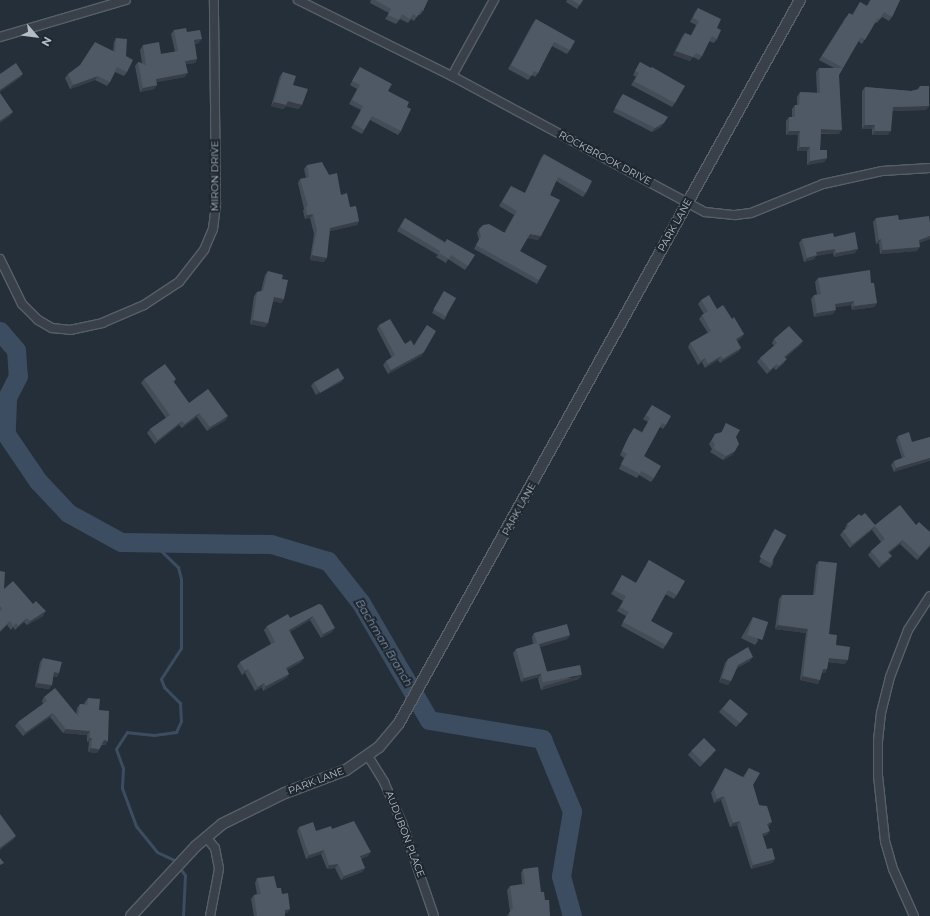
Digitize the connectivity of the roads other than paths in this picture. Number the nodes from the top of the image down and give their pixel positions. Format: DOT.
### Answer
graph roads {
  1 [pos="126,0"];
  2 [pos="214,0"];
  3 [pos="298,0"];
  4 [pos="494,0"];
  5 [pos="800,0"];
  6 [pos="0,37"];
  7 [pos="452,76"];
  8 [pos="930,168"];
  9 [pos="688,203"];
  10 [pos="0,259"];
  11 [pos="930,596"];
  12 [pos="368,756"];
  13 [pos="206,837"];
  14 [pos="131,916"];
  15 [pos="210,916"];
  16 [pos="434,916"];
  17 [pos="914,916"];
  1 -- 6 [label="street"];
  2 -- 10 [label="street, MIRON DRIVE"];
  3 -- 7 [label="street, ROCKBROOK DRIVE"];
  4 -- 7 [label="street"];
  5 -- 9 [label="street, PARK LANE"];
  7 -- 9 [label="street, ROCKBROOK DRIVE"];
  8 -- 9 [label="street, ROCKBROOK DRIVE"];
  9 -- 12 [label="street, PARK LANE"];
  11 -- 17 [label="street"];
  12 -- 13 [label="street, PARK LANE"];
  12 -- 16 [label="street, AUDUBON PLACE"];
  13 -- 14 [label="street, PARK LANE"];
  13 -- 15 [label="street"];
}
